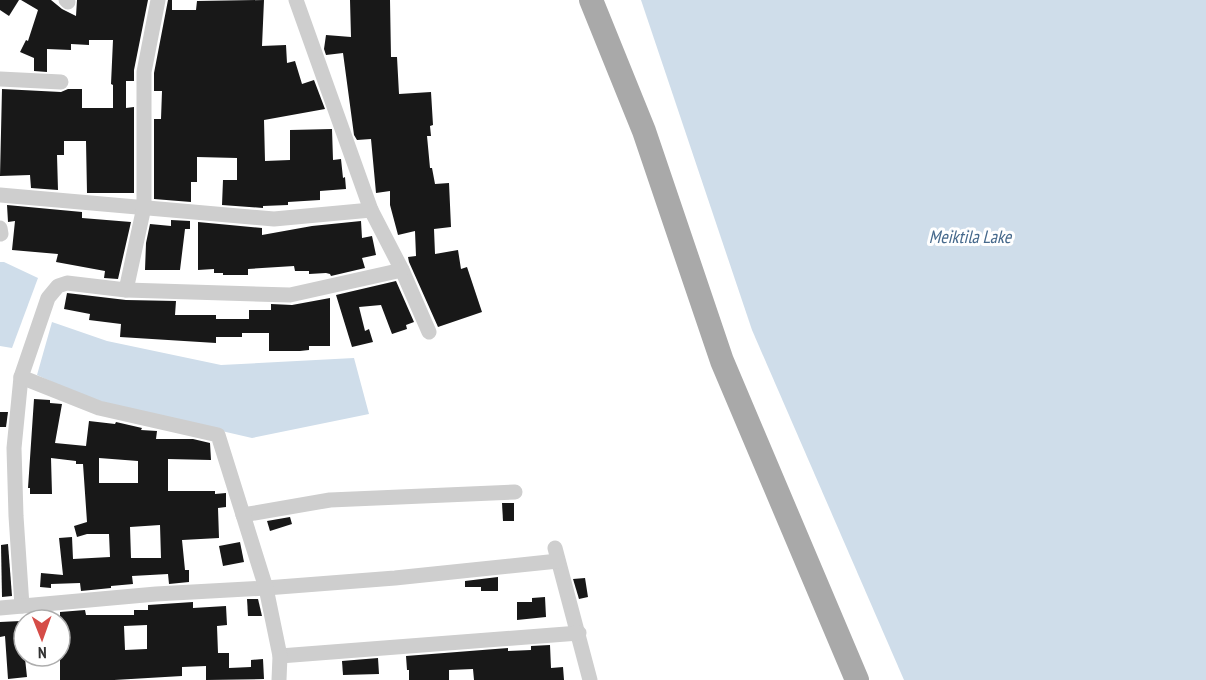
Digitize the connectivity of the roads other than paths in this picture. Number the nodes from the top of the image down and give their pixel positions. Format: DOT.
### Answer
graph roads {
  1 [pos="158,0"];
  2 [pos="296,0"];
  3 [pos="591,0"];
  4 [pos="0,79"];
  5 [pos="61,82"];
  6 [pos="0,195"];
  7 [pos="144,207"];
  8 [pos="370,210"];
  9 [pos="0,228"];
  10 [pos="1,234"];
  11 [pos="402,270"];
  12 [pos="126,290"];
  13 [pos="429,332"];
  14 [pos="21,377"];
  15 [pos="515,492"];
  16 [pos="243,515"];
  17 [pos="266,588"];
  18 [pos="22,606"];
  19 [pos="0,608"];
  20 [pos="579,633"];
  21 [pos="280,656"];
  22 [pos="279,680"];
  23 [pos="590,680"];
  24 [pos="857,680"];
  1 -- 7 [label="street"];
  2 -- 8 [label="street"];
  3 -- 24 [label="main road"];
  4 -- 5 [label="street"];
  6 -- 7 [label="street"];
  7 -- 8 [label="street"];
  7 -- 12 [label="street"];
  8 -- 11 [label="street"];
  9 -- 10 [label="street"];
  11 -- 12 [label="street"];
  11 -- 13 [label="street"];
  12 -- 14 [label="street"];
  14 -- 16 [label="street"];
  14 -- 18 [label="street"];
  15 -- 16 [label="street"];
  16 -- 17 [label="street"];
  17 -- 18 [label="street"];
  17 -- 20 [label="street"];
  17 -- 21 [label="street"];
  18 -- 19 [label="street"];
  20 -- 21 [label="street"];
  20 -- 23 [label="street"];
  21 -- 22 [label="street"];
}
